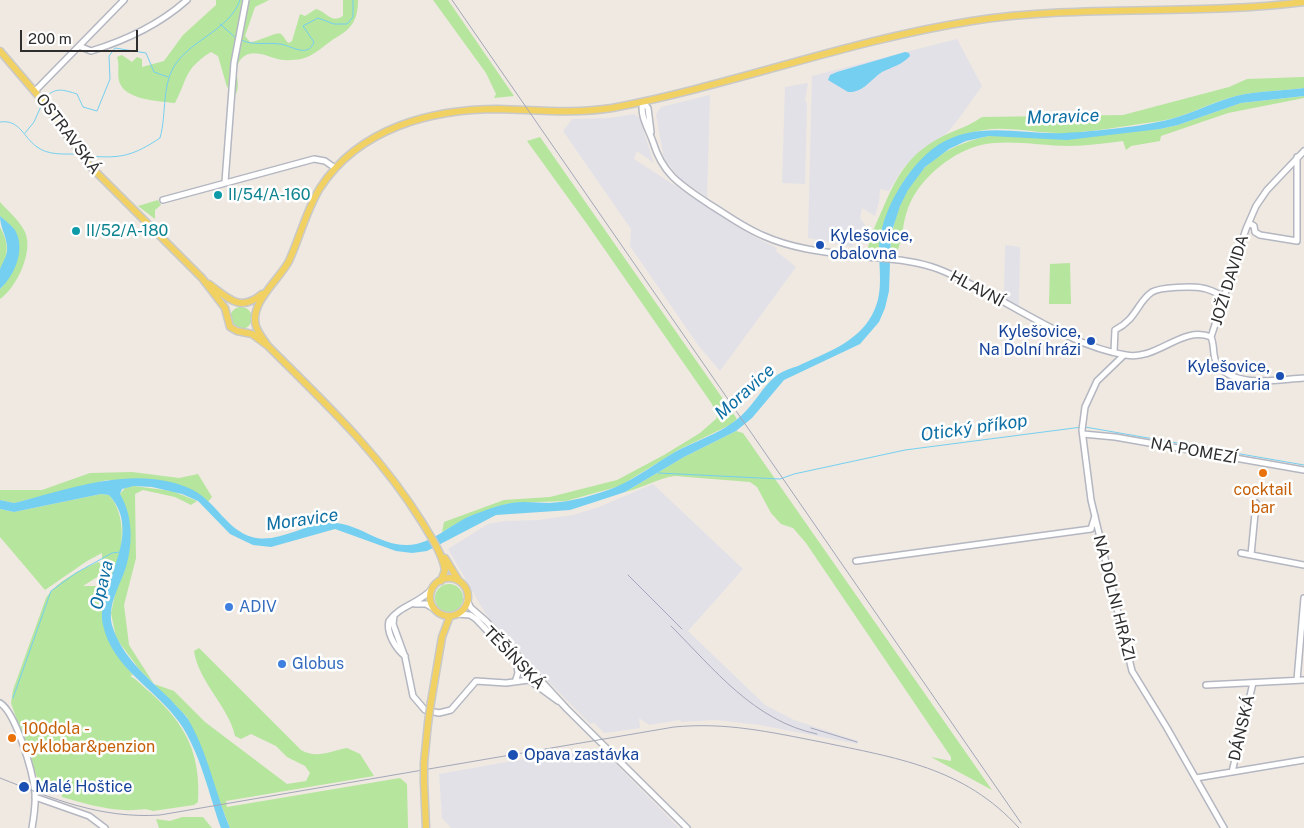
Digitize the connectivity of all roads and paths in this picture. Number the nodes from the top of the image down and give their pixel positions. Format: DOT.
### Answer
graph roads {
  1 [pos="124,0"];
  2 [pos="188,0"];
  3 [pos="246,0"];
  4 [pos="1304,2"];
  5 [pos="78,46"];
  6 [pos="0,51"];
  7 [pos="35,91"];
  8 [pos="644,107"];
  9 [pos="1304,151"];
  10 [pos="1297,157"];
  11 [pos="335,168"];
  12 [pos="226,182"];
  13 [pos="163,200"];
  14 [pos="1249,223"];
  15 [pos="202,278"];
  16 [pos="274,283"];
  17 [pos="1224,297"];
  18 [pos="242,303"];
  19 [pos="227,315"];
  20 [pos="256,319"];
  21 [pos="244,332"];
  22 [pos="1211,337"];
  23 [pos="268,346"];
  24 [pos="1114,352"];
  25 [pos="1124,355"];
  26 [pos="1304,378"];
  27 [pos="1082,429"];
  28 [pos="1304,470"];
  29 [pos="1256,503"];
  30 [pos="1095,516"];
  31 [pos="437,549"];
  32 [pos="1241,553"];
  33 [pos="1251,555"];
  34 [pos="856,561"];
  35 [pos="1304,565"];
  36 [pos="441,580"];
  37 [pos="460,582"];
  38 [pos="432,589"];
  39 [pos="1304,598"];
  40 [pos="467,601"];
  41 [pos="412,604"];
  42 [pos="435,610"];
  43 [pos="453,615"];
  44 [pos="486,630"];
  45 [pos="442,637"];
  46 [pos="528,670"];
  47 [pos="1297,680"];
  48 [pos="1304,680"];
  49 [pos="514,682"];
  50 [pos="1252,683"];
  51 [pos="1206,685"];
  52 [pos="558,702"];
  53 [pos="0,703"];
  54 [pos="567,709"];
  55 [pos="1304,760"];
  56 [pos="1232,772"];
  57 [pos="1196,778"];
  58 [pos="35,797"];
  59 [pos="32,828"];
  60 [pos="104,828"];
  61 [pos="426,828"];
  62 [pos="687,828"];
  63 [pos="1224,828"];
  1 -- 5 [label="street"];
  2 -- 5 [label="street"];
  3 -- 12 [label="street"];
  4 -- 8 [label="main road"];
  5 -- 7 [label="street"];
  6 -- 7 [label="main road, OSTRAVSKÁ"];
  7 -- 15 [label="main road, OSTRAVSKÁ"];
  8 -- 11 [label="main road"];
  8 -- 24 [label="street, HLAVNÍ"];
  9 -- 10 [label="street, JOŽI DAVIDA"];
  10 -- 14 [label="street, JOŽI DAVIDA"];
  10 -- 14 [label="street, JOŽI DAVIDA"];
  11 -- 12 [label="street"];
  11 -- 16 [label="main road"];
  12 -- 13 [label="street"];
  14 -- 17 [label="street, JOŽI DAVIDA"];
  15 -- 18 [label="main road"];
  15 -- 19 [label="main road"];
  16 -- 18 [label="main road"];
  16 -- 20 [label="main road"];
  17 -- 22 [label="street, JOŽI DAVIDA"];
  17 -- 24 [label="street"];
  18 -- 19 [label="main road"];
  18 -- 20 [label="main road"];
  19 -- 21 [label="main road"];
  20 -- 21 [label="main road"];
  20 -- 23 [label="main road"];
  21 -- 23 [label="main road"];
  22 -- 25 [label="street, HLAVNÍ"];
  22 -- 26 [label="street"];
  23 -- 31 [label="main road"];
  24 -- 25 [label="street, HLAVNÍ"];
  25 -- 27 [label="street, NA DOLNI HRÁZI"];
  27 -- 28 [label="street, NA POMEZÍ"];
  27 -- 30 [label="street, NA DOLNI HRÁZI"];
  29 -- 33 [label="street"];
  30 -- 34 [label="street"];
  30 -- 57 [label="street, NA DOLNI HRÁZI"];
  31 -- 36 [label="main road"];
  31 -- 37 [label="main road, TĚŠÍNSKÁ"];
  32 -- 33 [label="street"];
  33 -- 35 [label="street"];
  36 -- 37 [label="main road"];
  36 -- 38 [label="main road"];
  37 -- 40 [label="main road, TĚŠÍNSKÁ"];
  38 -- 41 [label="street"];
  38 -- 42 [label="main road"];
  39 -- 47 [label="street"];
  40 -- 43 [label="main road"];
  40 -- 46 [label="street, TĚŠÍNSKÁ"];
  41 -- 42 [label="street"];
  41 -- 49 [label="street"];
  42 -- 43 [label="main road, TĚŠÍNSKÁ"];
  42 -- 45 [label="main road"];
  43 -- 44 [label="street, TĚŠÍNSKÁ"];
  43 -- 45 [label="main road"];
  44 -- 46 [label="street, TĚŠÍNSKÁ"];
  44 -- 49 [label="street"];
  45 -- 61 [label="main road, bridge"];
  46 -- 49 [label="street"];
  46 -- 52 [label="street, TĚŠÍNSKÁ"];
  46 -- 54 [label="street, TĚŠÍNSKÁ"];
  47 -- 48 [label="street"];
  47 -- 50 [label="street"];
  49 -- 52 [label="street"];
  50 -- 51 [label="street"];
  50 -- 56 [label="street, DÁNSKÁ"];
  52 -- 54 [label="street, TĚŠÍNSKÁ"];
  53 -- 58 [label="street"];
  54 -- 62 [label="street, TĚŠÍNSKÁ"];
  55 -- 56 [label="street"];
  56 -- 57 [label="street"];
  57 -- 63 [label="street, NA DOLNI HRÁZI"];
  58 -- 59 [label="street"];
  58 -- 60 [label="street"];
}
